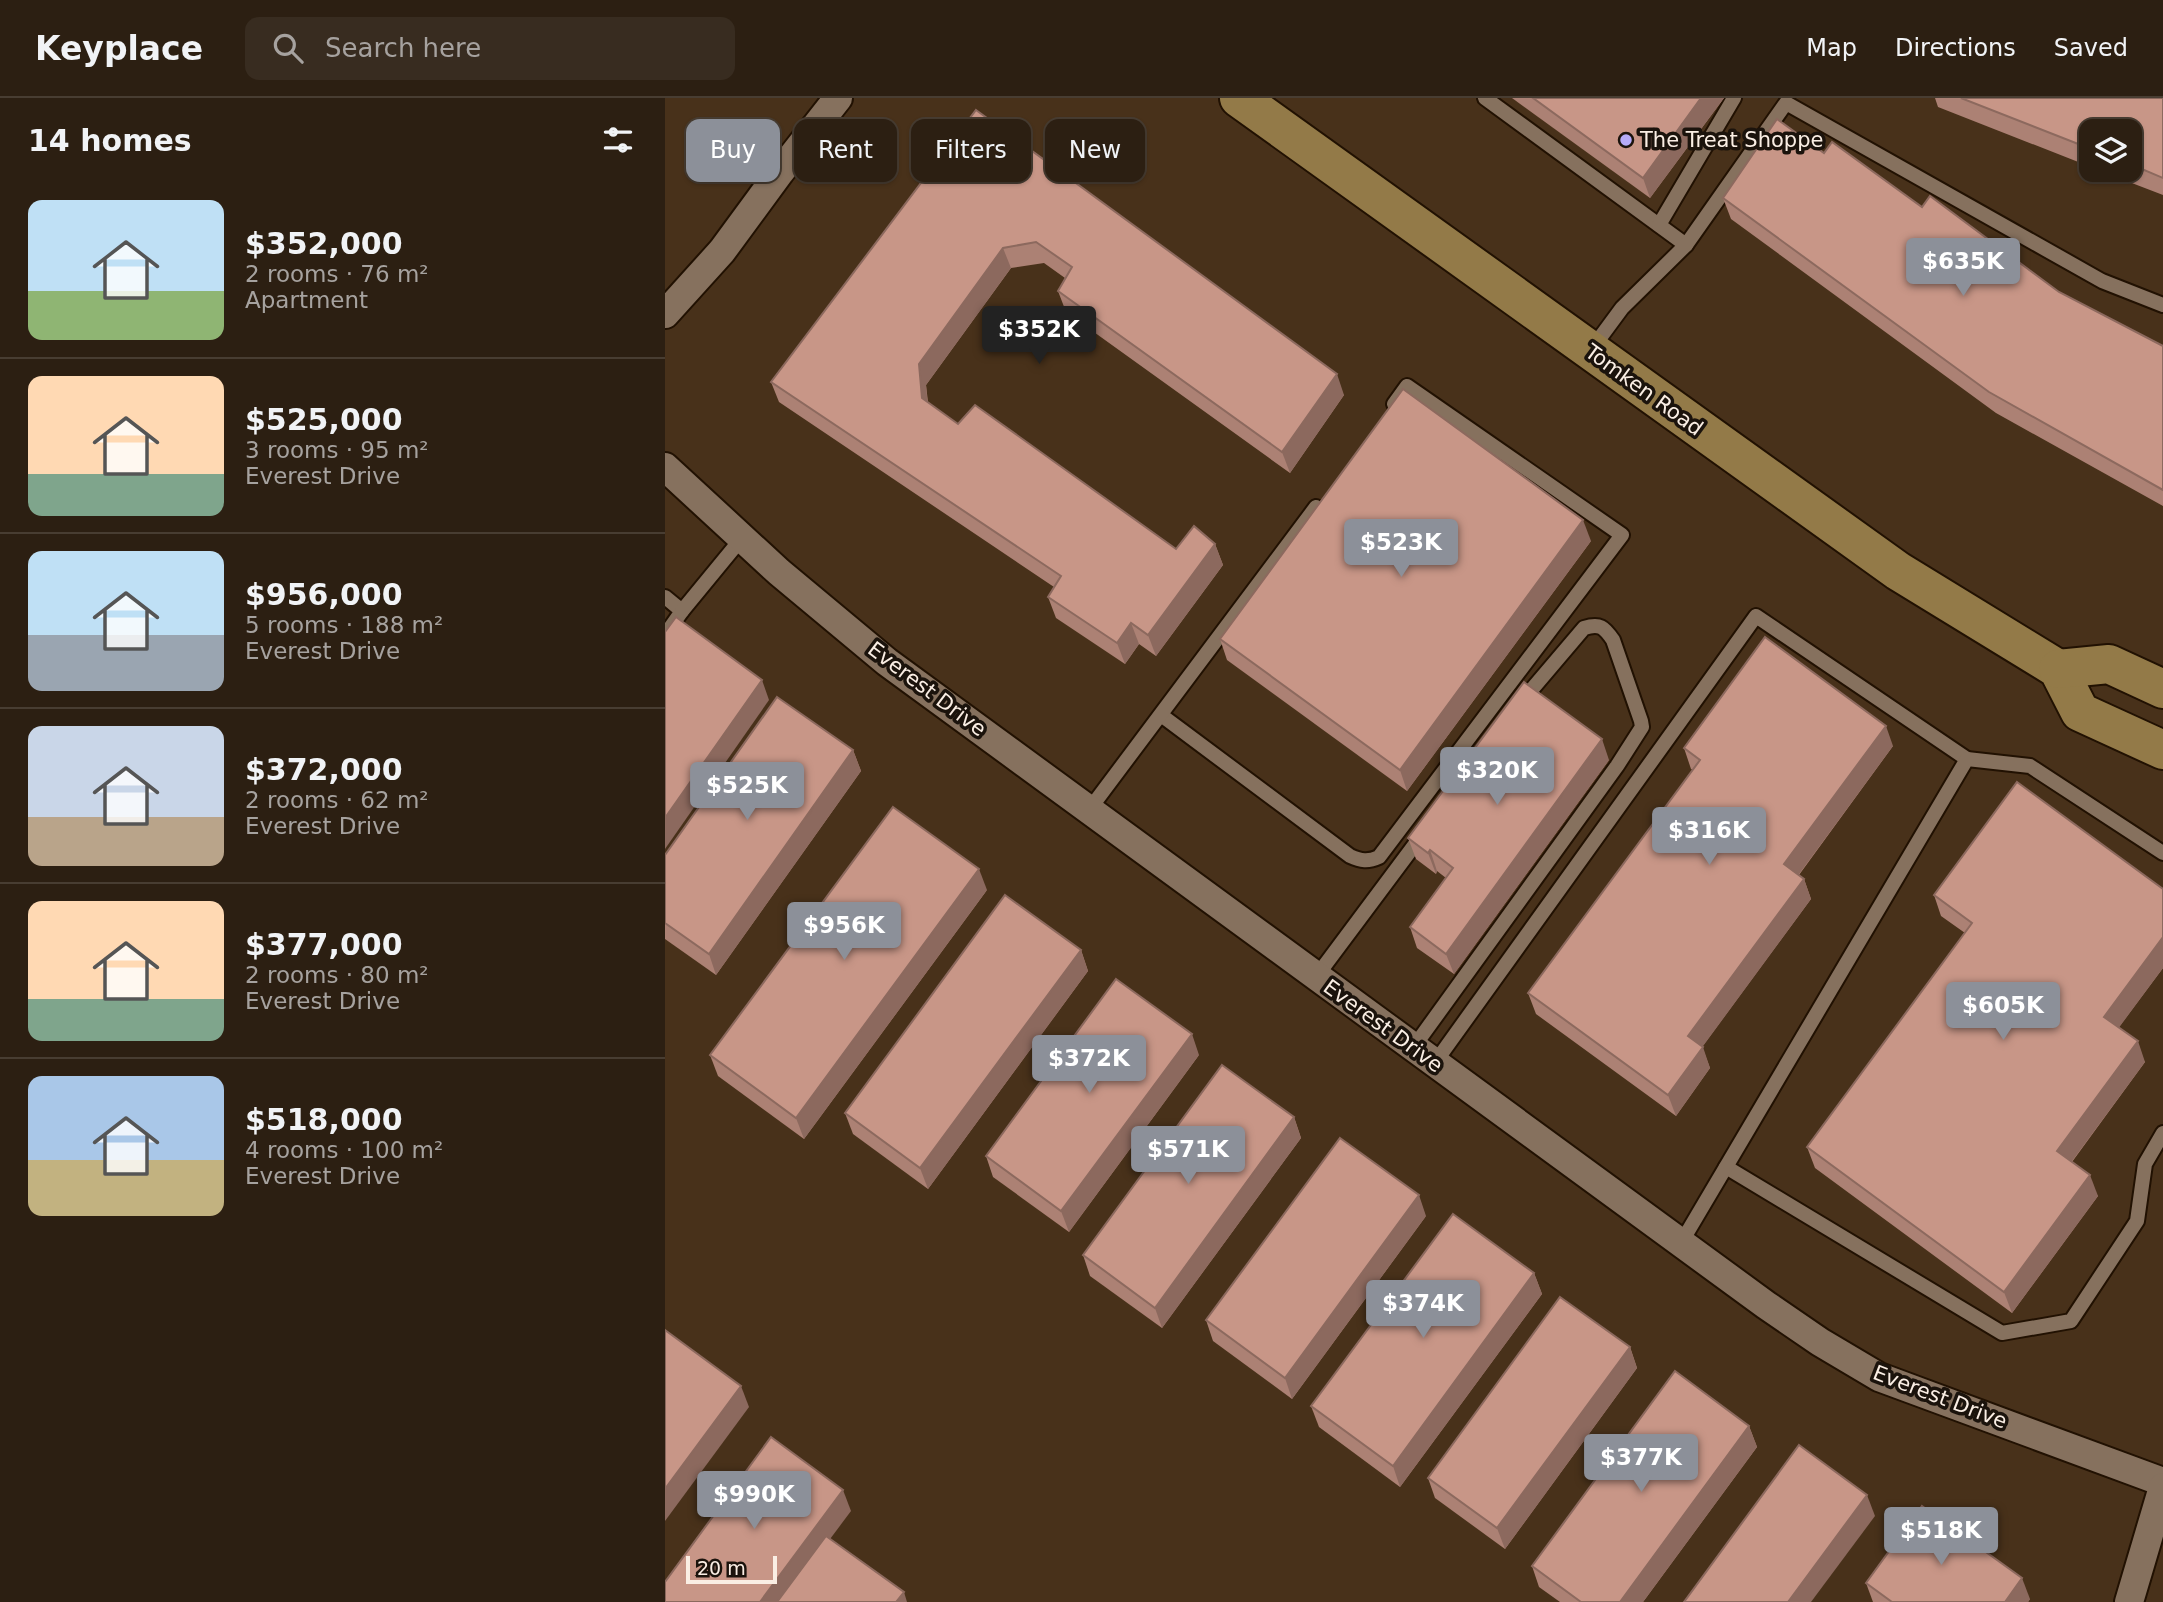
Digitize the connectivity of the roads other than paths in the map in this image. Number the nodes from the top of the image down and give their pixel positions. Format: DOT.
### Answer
graph roads {
  1 [pos="838,98"];
  2 [pos="1239,98"];
  3 [pos="1485,98"];
  4 [pos="1734,98"];
  5 [pos="1659,225"];
  6 [pos="1686,245"];
  7 [pos="2163,305"];
  8 [pos="665,314"];
  9 [pos="1590,352"];
  10 [pos="1383,419"];
  11 [pos="665,467"];
  12 [pos="1325,496"];
  13 [pos="742,538"];
  14 [pos="665,597"];
  15 [pos="682,611"];
  16 [pos="665,635"];
  17 [pos="2058,669"];
  18 [pos="2163,689"];
  19 [pos="1517,709"];
  20 [pos="1161,715"];
  21 [pos="2163,750"];
  22 [pos="1968,759"];
  23 [pos="1090,810"];
  24 [pos="1433,820"];
  25 [pos="2163,853"];
  26 [pos="1316,977"];
  27 [pos="1424,1056"];
  28 [pos="2163,1133"];
  29 [pos="1726,1167"];
  30 [pos="1681,1243"];
  31 [pos="2163,1482"];
  32 [pos="2163,1487"];
  33 [pos="2129,1602"];
  1 -- 8 [label="street"];
  2 -- 9 [label="main road, Tomken Road"];
  3 -- 5 [label="lane"];
  4 -- 5 [label="lane"];
  5 -- 6 [label="lane"];
  6 -- 7 [label="lane"];
  6 -- 9 [label="lane"];
  9 -- 17 [label="main road, Tomken Road"];
  10 -- 20 [label="lane"];
  11 -- 13 [label="street, Everest Drive"];
  12 -- 20 [label="lane"];
  13 -- 15 [label="lane"];
  13 -- 23 [label="street, Everest Drive"];
  14 -- 15 [label="lane"];
  15 -- 16 [label="lane"];
  17 -- 18 [label="main road"];
  17 -- 21 [label="main road"];
  19 -- 27 [label="lane"];
  20 -- 23 [label="lane"];
  22 -- 25 [label="lane"];
  22 -- 27 [label="lane"];
  22 -- 29 [label="lane"];
  23 -- 26 [label="street, Everest Drive"];
  24 -- 26 [label="lane"];
  26 -- 27 [label="street, Everest Drive"];
  27 -- 30 [label="street, Everest Drive"];
  28 -- 29 [label="lane"];
  29 -- 30 [label="lane"];
  30 -- 31 [label="street, Everest Drive"];
  32 -- 33 [label="street"];
}
